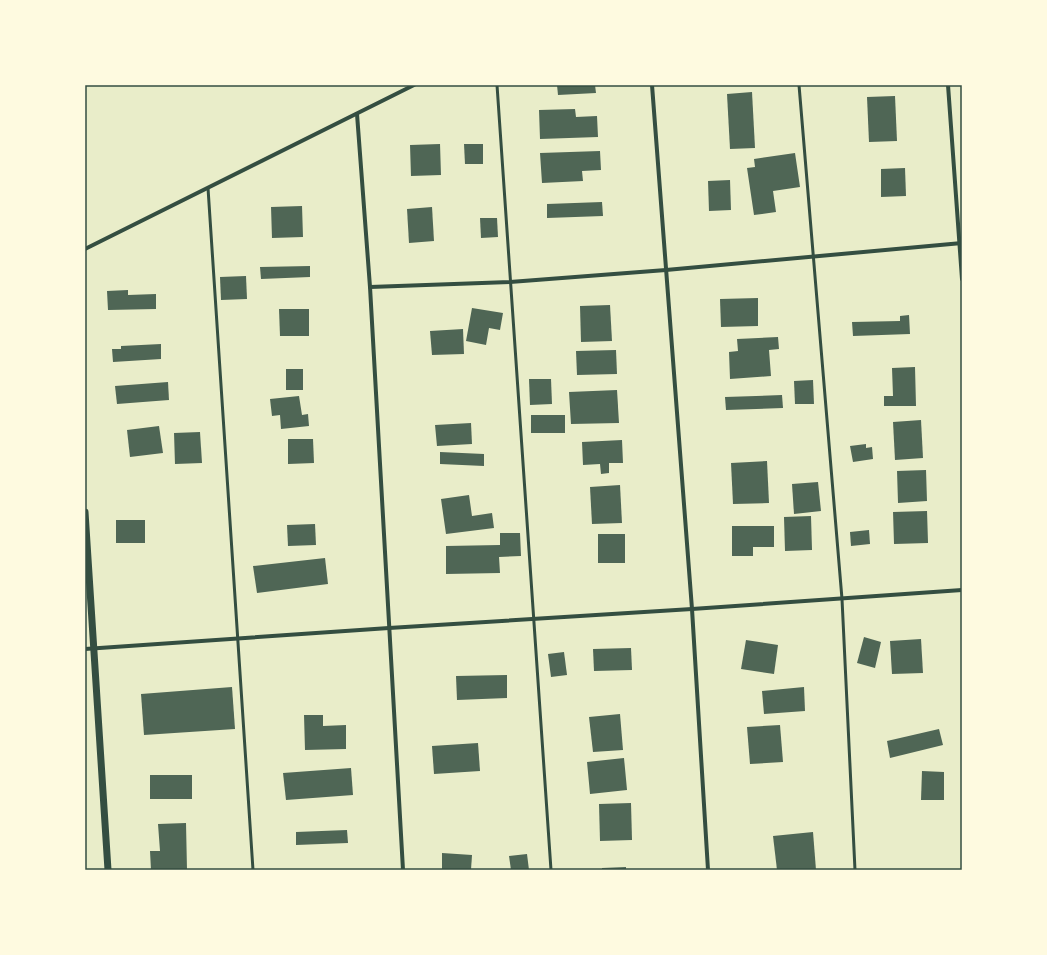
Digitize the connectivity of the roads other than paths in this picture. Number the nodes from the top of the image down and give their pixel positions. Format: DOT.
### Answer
graph roads {
  1 [pos="414,85"];
  2 [pos="496,85"];
  3 [pos="652,85"];
  4 [pos="798,85"];
  5 [pos="948,85"];
  6 [pos="358,114"];
  7 [pos="208,188"];
  8 [pos="961,243"];
  9 [pos="85,249"];
  10 [pos="813,256"];
  11 [pos="666,270"];
  12 [pos="962,278"];
  13 [pos="510,282"];
  14 [pos="370,287"];
  15 [pos="85,512"];
  16 [pos="962,590"];
  17 [pos="842,599"];
  18 [pos="692,609"];
  19 [pos="534,619"];
  20 [pos="389,628"];
  21 [pos="237,638"];
  22 [pos="94,648"];
  23 [pos="85,649"];
  24 [pos="108,870"];
  25 [pos="253,870"];
  26 [pos="404,870"];
  27 [pos="551,870"];
  28 [pos="708,870"];
  29 [pos="855,870"];
  1 -- 6 [label="street"];
  2 -- 13 [label="lane"];
  3 -- 11 [label="street"];
  4 -- 10 [label="lane"];
  5 -- 8 [label="street"];
  6 -- 7 [label="street"];
  6 -- 14 [label="street"];
  7 -- 9 [label="street"];
  7 -- 21 [label="lane"];
  8 -- 10 [label="street"];
  8 -- 12 [label="street"];
  10 -- 11 [label="street"];
  10 -- 17 [label="lane"];
  11 -- 13 [label="street"];
  11 -- 18 [label="street"];
  13 -- 14 [label="street"];
  13 -- 19 [label="lane"];
  14 -- 20 [label="street"];
  15 -- 22 [label="street"];
  16 -- 17 [label="street"];
  17 -- 18 [label="street"];
  17 -- 29 [label="lane"];
  18 -- 19 [label="street"];
  18 -- 28 [label="street"];
  19 -- 20 [label="street"];
  19 -- 27 [label="lane"];
  20 -- 21 [label="street"];
  20 -- 26 [label="street"];
  21 -- 22 [label="street"];
  21 -- 25 [label="lane"];
  22 -- 23 [label="street"];
  22 -- 24 [label="street"];
}
